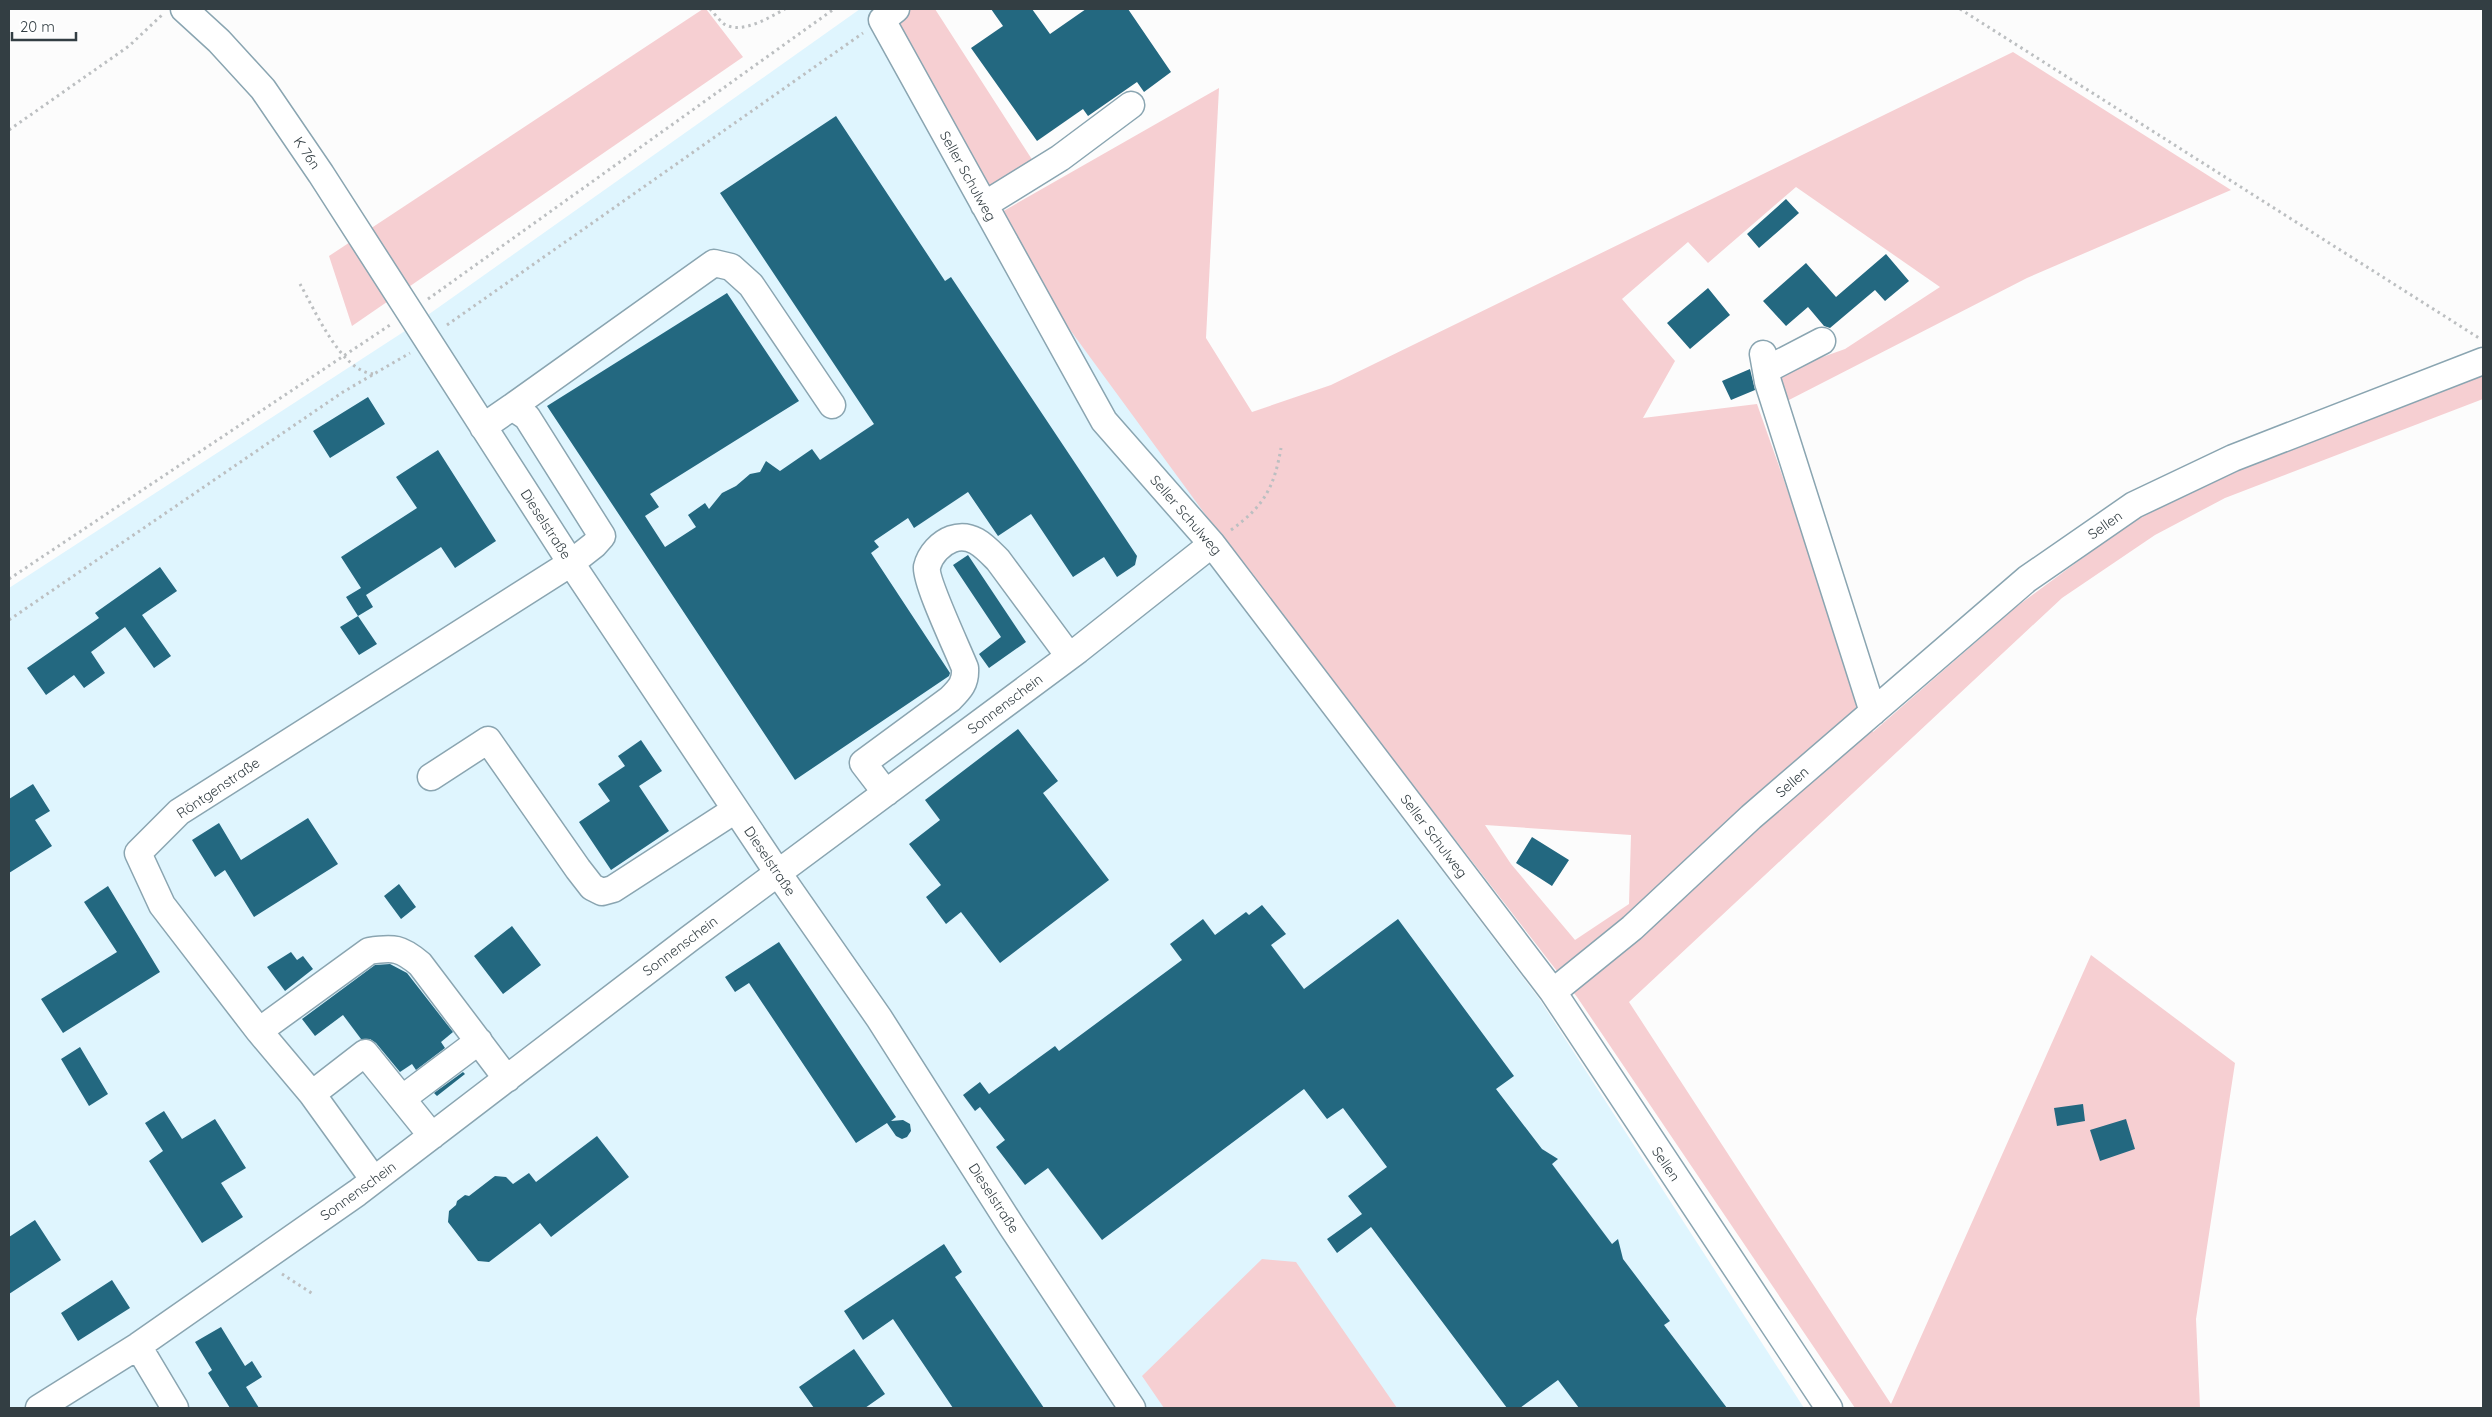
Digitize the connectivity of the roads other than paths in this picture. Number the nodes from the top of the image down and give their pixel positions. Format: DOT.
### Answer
graph roads {
  1 [pos="184,9"];
  2 [pos="896,9"];
  3 [pos="1131,105"];
  4 [pos="984,205"];
  5 [pos="411,312"];
  6 [pos="1822,341"];
  7 [pos="2483,361"];
  8 [pos="832,405"];
  9 [pos="512,408"];
  10 [pos="483,427"];
  11 [pos="1212,544"];
  12 [pos="571,563"];
  13 [pos="1069,656"];
  14 [pos="1873,712"];
  15 [pos="431,777"];
  16 [pos="886,793"];
  17 [pos="735,810"];
  18 [pos="778,873"];
  19 [pos="1553,992"];
  20 [pos="259,1030"];
  21 [pos="482,1045"];
  22 [pos="507,1079"];
  23 [pos="312,1094"];
  24 [pos="406,1101"];
  25 [pos="432,1136"];
  26 [pos="374,1180"];
  27 [pos="138,1346"];
  28 [pos="39,1408"];
  29 [pos="175,1408"];
  30 [pos="1132,1408"];
  31 [pos="1828,1408"];
  1 -- 5 [label="street, K 76n / K 76n"];
  2 -- 4 [label="street, Seller Schulweg"];
  3 -- 4 [label="street"];
  4 -- 11 [label="street, Seller Schulweg"];
  5 -- 10 [label="street, Dieselstraße"];
  6 -- 14 [label="street"];
  7 -- 14 [label="street, Sellen"];
  8 -- 9 [label="street"];
  9 -- 10 [label="street"];
  9 -- 12 [label="street"];
  10 -- 12 [label="street, Dieselstraße"];
  11 -- 13 [label="street, Sonnenschein"];
  11 -- 19 [label="street, Seller Schulweg"];
  12 -- 17 [label="street, Dieselstraße"];
  12 -- 20 [label="street, Röntgenstraße"];
  13 -- 16 [label="street, Sonnenschein"];
  13 -- 16 [label="street"];
  14 -- 19 [label="street, Sellen"];
  15 -- 17 [label="street"];
  16 -- 18 [label="street, Sonnenschein"];
  17 -- 18 [label="street, Dieselstraße"];
  18 -- 22 [label="street, Sonnenschein"];
  18 -- 30 [label="street, Dieselstraße"];
  19 -- 31 [label="street, Sellen"];
  20 -- 21 [label="street"];
  20 -- 23 [label="street, Röntgenstraße"];
  21 -- 22 [label="street"];
  21 -- 24 [label="street"];
  22 -- 25 [label="street, Sonnenschein"];
  23 -- 24 [label="street"];
  23 -- 26 [label="street, Röntgenstraße"];
  24 -- 25 [label="street"];
  25 -- 26 [label="street, Sonnenschein"];
  26 -- 27 [label="street, Sonnenschein"];
  27 -- 28 [label="street, Sonnenschein"];
  27 -- 29 [label="street"];
}
